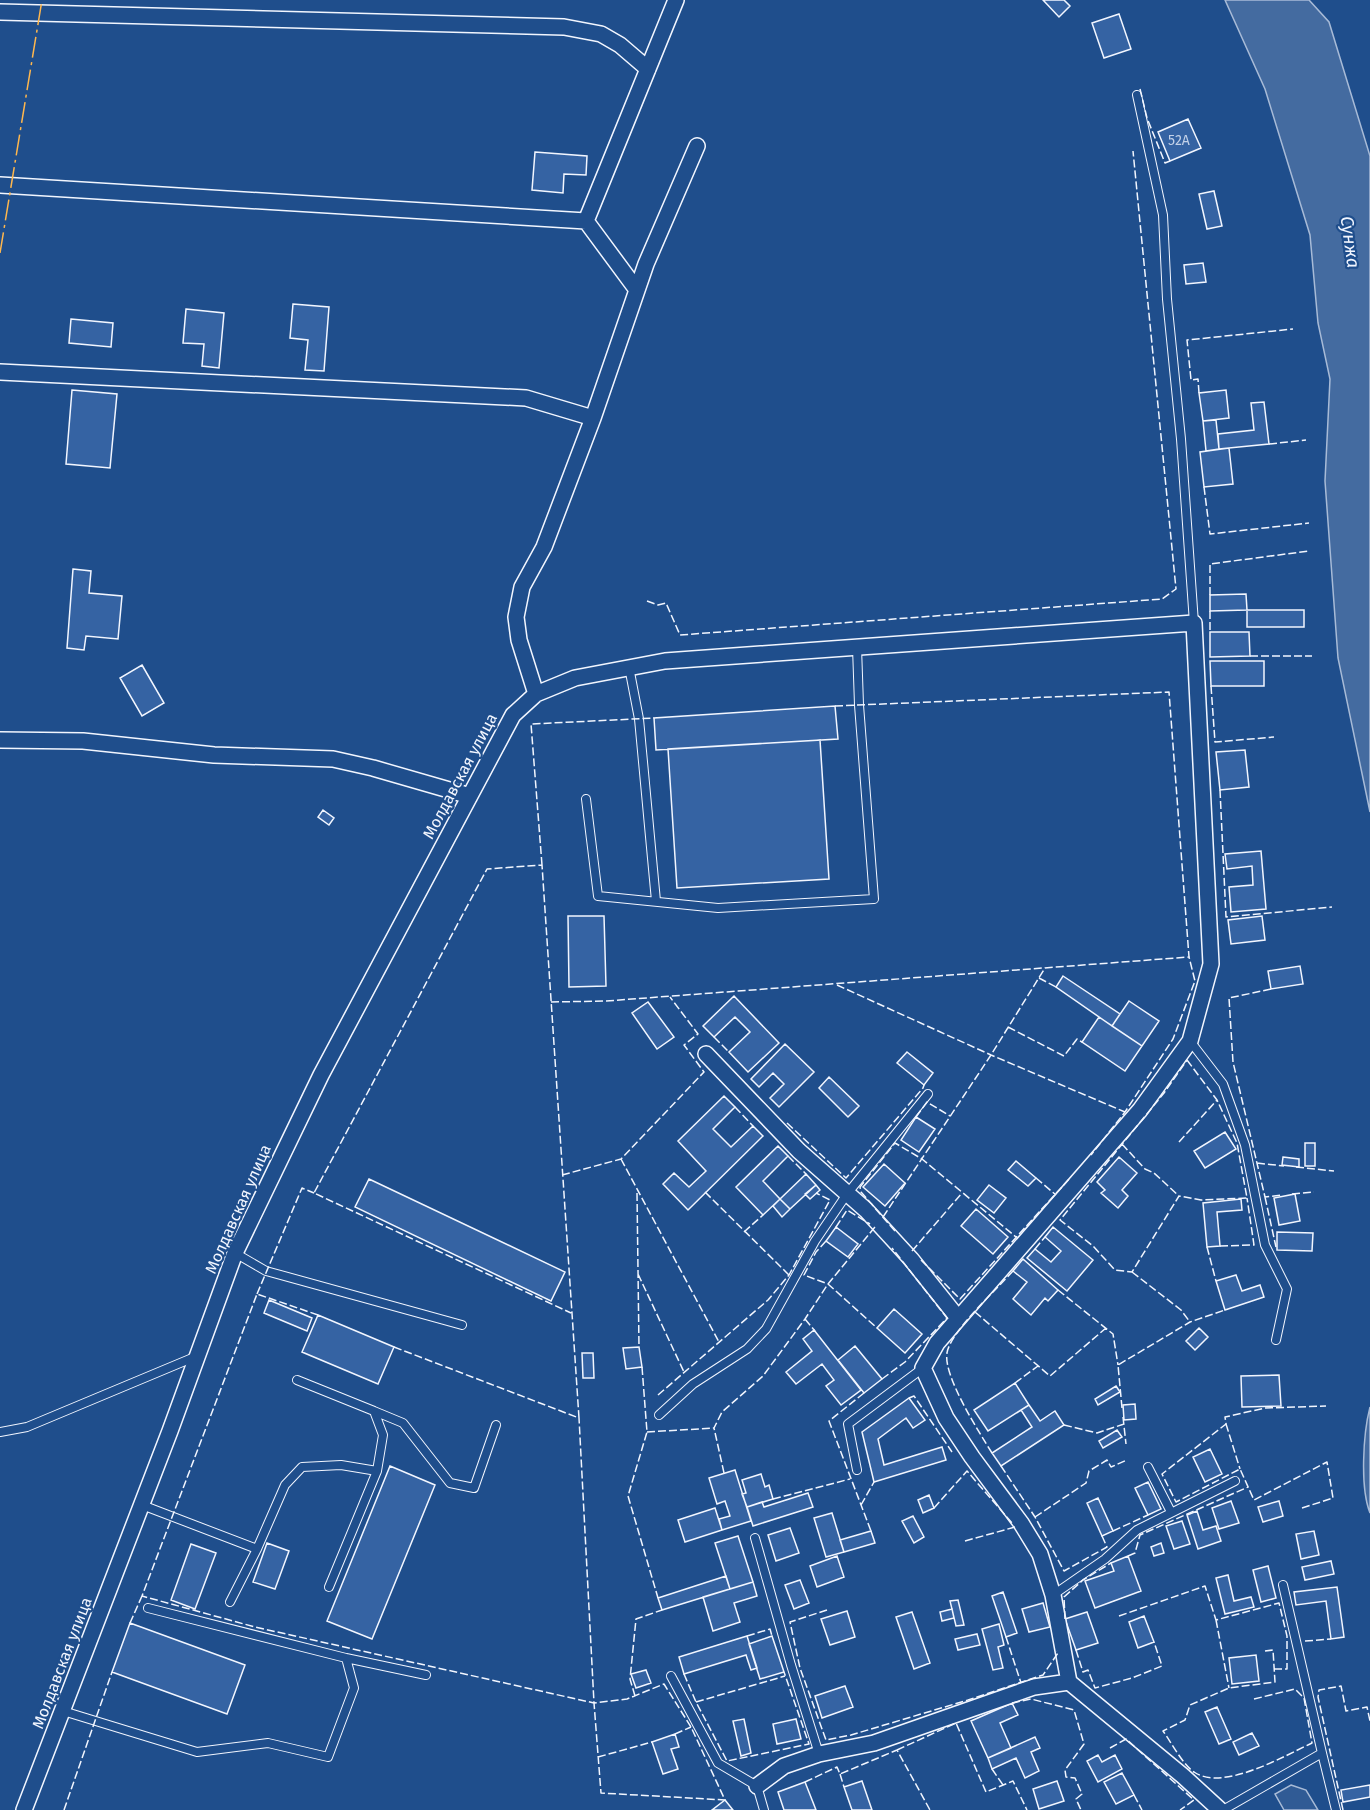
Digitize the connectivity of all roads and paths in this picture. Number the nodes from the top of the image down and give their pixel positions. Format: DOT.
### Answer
graph roads {
  1 [pos="676,0"];
  2 [pos="0,12"];
  3 [pos="648,69"];
  4 [pos="1137,95"];
  5 [pos="697,146"];
  6 [pos="0,185"];
  7 [pos="586,221"];
  8 [pos="637,290"];
  9 [pos="0,372"];
  10 [pos="593,418"];
  11 [pos="1194,623"];
  12 [pos="857,647"];
  13 [pos="629,667"];
  14 [pos="536,694"];
  15 [pos="0,740"];
  16 [pos="470,796"];
  17 [pos="586,799"];
  18 [pos="656,901"];
  19 [pos="1190,1041"];
  20 [pos="706,1054"];
  21 [pos="928,1094"];
  22 [pos="847,1194"];
  23 [pos="235,1253"];
  24 [pos="958,1317"];
  25 [pos="462,1325"];
  26 [pos="1276,1340"];
  27 [pos="198,1355"];
  28 [pos="922,1368"];
  29 [pos="297,1380"];
  30 [pos="374,1411"];
  31 [pos="659,1415"];
  32 [pos="496,1425"];
  33 [pos="0,1431"];
  34 [pos="1148,1467"];
  35 [pos="857,1470"];
  36 [pos="377,1471"];
  37 [pos="1235,1481"];
  38 [pos="142,1505"];
  39 [pos="1171,1512"];
  40 [pos="755,1538"];
  41 [pos="257,1549"];
  42 [pos="1283,1586"];
  43 [pos="329,1587"];
  44 [pos="1053,1596"];
  45 [pos="230,1602"];
  46 [pos="148,1608"];
  47 [pos="346,1658"];
  48 [pos="426,1675"];
  49 [pos="671,1676"];
  50 [pos="1069,1682"];
  51 [pos="63,1711"];
  52 [pos="819,1754"];
  53 [pos="1322,1754"];
  54 [pos="757,1786"];
  55 [pos="24,1810"];
  56 [pos="764,1810"];
  57 [pos="1221,1810"];
  58 [pos="1336,1810"];
  1 -- 3 [label="street"];
  2 -- 3 [label="street"];
  3 -- 7 [label="street"];
  4 -- 11 [label="lane"];
  5 -- 8 [label="street"];
  6 -- 7 [label="street"];
  7 -- 8 [label="street"];
  8 -- 10 [label="street"];
  9 -- 10 [label="street"];
  10 -- 14 [label="street"];
  11 -- 12 [label="street, Молдавская улица"];
  11 -- 19 [label="street"];
  12 -- 13 [label="street, Молдавская улица"];
  12 -- 18 [label="lane"];
  13 -- 14 [label="street, Молдавская улица"];
  13 -- 18 [label="lane"];
  14 -- 16 [label="street, Молдавская улица"];
  15 -- 16 [label="street"];
  16 -- 23 [label="street, Молдавская улица"];
  17 -- 18 [label="lane"];
  19 -- 24 [label="street"];
  19 -- 26 [label="lane"];
  20 -- 22 [label="street"];
  21 -- 22 [label="lane"];
  22 -- 24 [label="street"];
  22 -- 31 [label="lane"];
  23 -- 25 [label="lane"];
  23 -- 27 [label="street, Молдавская улица"];
  24 -- 28 [label="street"];
  27 -- 33 [label="lane"];
  27 -- 38 [label="street, Молдавская улица"];
  28 -- 35 [label="lane"];
  28 -- 44 [label="street"];
  29 -- 30 [label="lane"];
  30 -- 32 [label="lane"];
  30 -- 36 [label="lane"];
  34 -- 39 [label="lane"];
  36 -- 41 [label="lane"];
  36 -- 43 [label="lane"];
  37 -- 39 [label="lane"];
  38 -- 41 [label="lane"];
  38 -- 51 [label="street, Молдавская улица"];
  39 -- 44 [label="lane"];
  40 -- 52 [label="lane"];
  41 -- 45 [label="lane"];
  42 -- 53 [label="lane"];
  44 -- 50 [label="street"];
  46 -- 47 [label="lane"];
  47 -- 48 [label="lane"];
  47 -- 51 [label="lane"];
  49 -- 54 [label="lane"];
  50 -- 52 [label="street"];
  50 -- 57 [label="street"];
  51 -- 55 [label="street, Молдавская улица"];
  52 -- 54 [label="street"];
  53 -- 57 [label="lane"];
  53 -- 58 [label="lane"];
  54 -- 56 [label="lane"];
}
